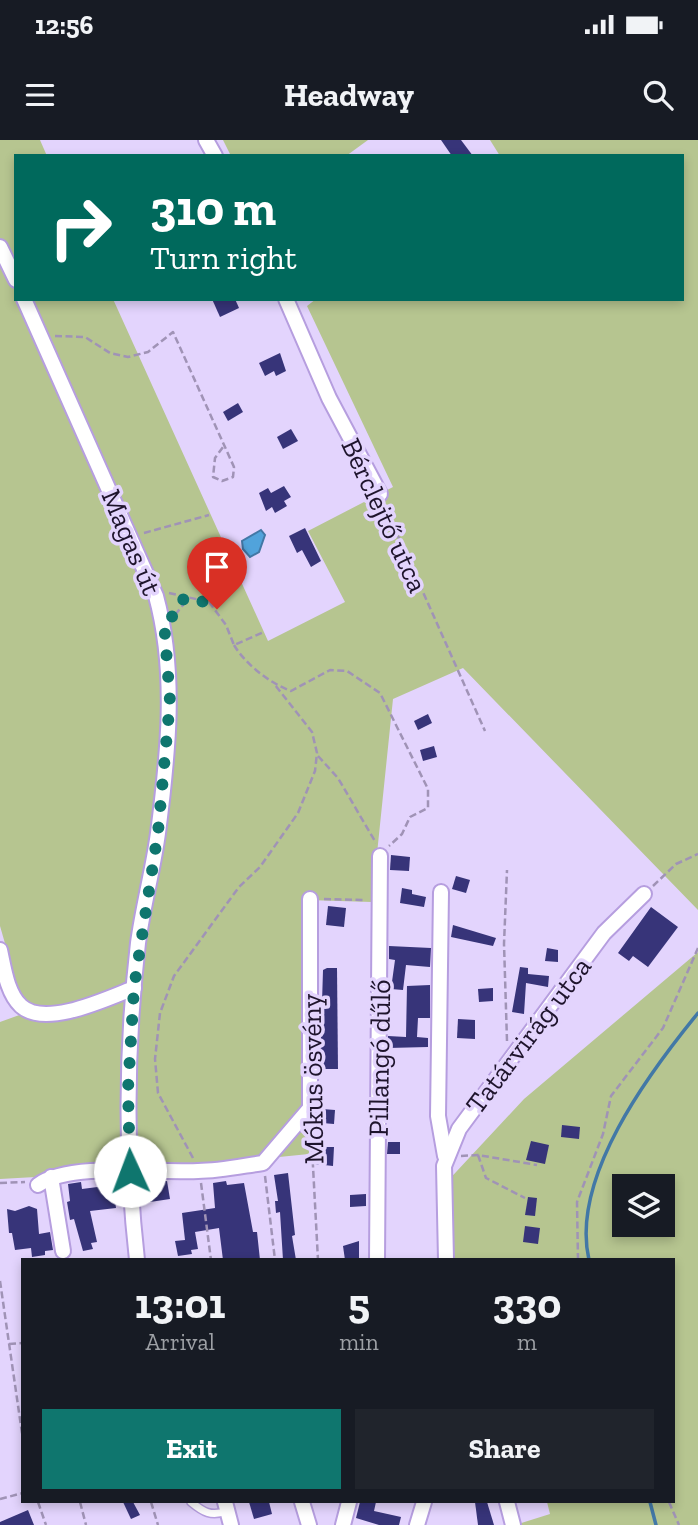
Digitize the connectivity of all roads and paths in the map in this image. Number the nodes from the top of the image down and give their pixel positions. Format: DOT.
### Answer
graph roads {
  1 [pos="0,247"];
  2 [pos="7,262"];
  3 [pos="0,277"];
  4 [pos="14,277"];
  5 [pos="25,301"];
  6 [pos="287,301"];
  7 [pos="41,335"];
  8 [pos="223,447"];
  9 [pos="380,494"];
  10 [pos="209,515"];
  11 [pos="130,537"];
  12 [pos="241,574"];
  13 [pos="153,587"];
  14 [pos="184,597"];
  15 [pos="209,603"];
  16 [pos="164,622"];
  17 [pos="264,632"];
  18 [pos="234,645"];
  19 [pos="275,685"];
  20 [pos="485,730"];
  21 [pos="317,754"];
  22 [pos="379,852"];
  23 [pos="698,854"];
  24 [pos="507,870"];
  25 [pos="441,892"];
  26 [pos="644,894"];
  27 [pos="310,899"];
  28 [pos="372,900"];
  29 [pos="698,948"];
  30 [pos="0,950"];
  31 [pos="134,988"];
  32 [pos="507,1059"];
  33 [pos="310,1108"];
  34 [pos="478,1155"];
  35 [pos="445,1156"];
  36 [pos="263,1163"];
  37 [pos="537,1165"];
  38 [pos="130,1171"];
  39 [pos="200,1171"];
  40 [pos="51,1177"];
  41 [pos="0,1184"];
  42 [pos="38,1185"];
  43 [pos="525,1198"];
  44 [pos="63,1251"];
  45 [pos="137,1258"];
  46 [pos="211,1258"];
  47 [pos="275,1258"];
  48 [pos="318,1258"];
  49 [pos="377,1258"];
  50 [pos="446,1258"];
  51 [pos="578,1258"];
  52 [pos="0,1281"];
  53 [pos="21,1343"];
  54 [pos="9,1344"];
  55 [pos="21,1426"];
  56 [pos="21,1494"];
  57 [pos="0,1499"];
  58 [pos="38,1503"];
  59 [pos="80,1503"];
  60 [pos="151,1503"];
  61 [pos="192,1503"];
  62 [pos="302,1503"];
  63 [pos="349,1503"];
  64 [pos="424,1503"];
  65 [pos="507,1503"];
  66 [pos="669,1503"];
  67 [pos="228,1512"];
  68 [pos="46,1525"];
  69 [pos="86,1525"];
  70 [pos="158,1525"];
  71 [pos="309,1525"];
  72 [pos="343,1525"];
  73 [pos="418,1525"];
  74 [pos="513,1525"];
  75 [pos="679,1525"];
  1 -- 2 [label="street"];
  2 -- 3 [label="street"];
  2 -- 4 [label="street"];
  5 -- 7 [label="street, Magas út"];
  6 -- 9 [label="street, Bérclejtő utca"];
  7 -- 8 [label="path"];
  7 -- 11 [label="street, Magas út"];
  8 -- 8 [label="path"];
  9 -- 20 [label="path, Bérclejtő utca"];
  10 -- 11 [label="path"];
  11 -- 13 [label="street, Magas út"];
  12 -- 15 [label="path"];
  13 -- 14 [label="path"];
  13 -- 16 [label="street, Magas út"];
  14 -- 15 [label="path"];
  14 -- 16 [label="path"];
  15 -- 18 [label="path"];
  16 -- 31 [label="street, Magas út"];
  17 -- 18 [label="path"];
  18 -- 19 [label="path"];
  19 -- 21 [label="path"];
  19 -- 22 [label="path"];
  21 -- 22 [label="path"];
  21 -- 39 [label="path"];
  22 -- 49 [label="street, Pillangó dűlő"];
  23 -- 26 [label="path"];
  24 -- 32 [label="path"];
  25 -- 35 [label="street"];
  26 -- 32 [label="street, Tatárvirág utca"];
  27 -- 28 [label="path"];
  27 -- 33 [label="street, Mókus ösvény"];
  29 -- 51 [label="path"];
  30 -- 31 [label="street"];
  31 -- 38 [label="street, Magas út"];
  32 -- 35 [label="street, Tatárvirág utca"];
  33 -- 36 [label="street"];
  33 -- 48 [label="path, Mókus ösvény"];
  34 -- 35 [label="path"];
  34 -- 37 [label="path"];
  34 -- 43 [label="path"];
  35 -- 50 [label="street, Tatárvirág utca"];
  36 -- 39 [label="street"];
  36 -- 47 [label="path"];
  38 -- 39 [label="street"];
  38 -- 40 [label="street"];
  38 -- 45 [label="street, Magas út"];
  39 -- 46 [label="path"];
  40 -- 42 [label="street"];
  40 -- 44 [label="street"];
  41 -- 42 [label="path"];
  52 -- 54 [label="path"];
  53 -- 54 [label="path"];
  54 -- 55 [label="path"];
  56 -- 57 [label="path"];
  58 -- 68 [label="path"];
  59 -- 69 [label="path"];
  60 -- 70 [label="path"];
  61 -- 67 [label="lane"];
  62 -- 71 [label="street"];
  63 -- 72 [label="street"];
  64 -- 73 [label="street"];
  65 -- 74 [label="street"];
  66 -- 75 [label="path"];
}
